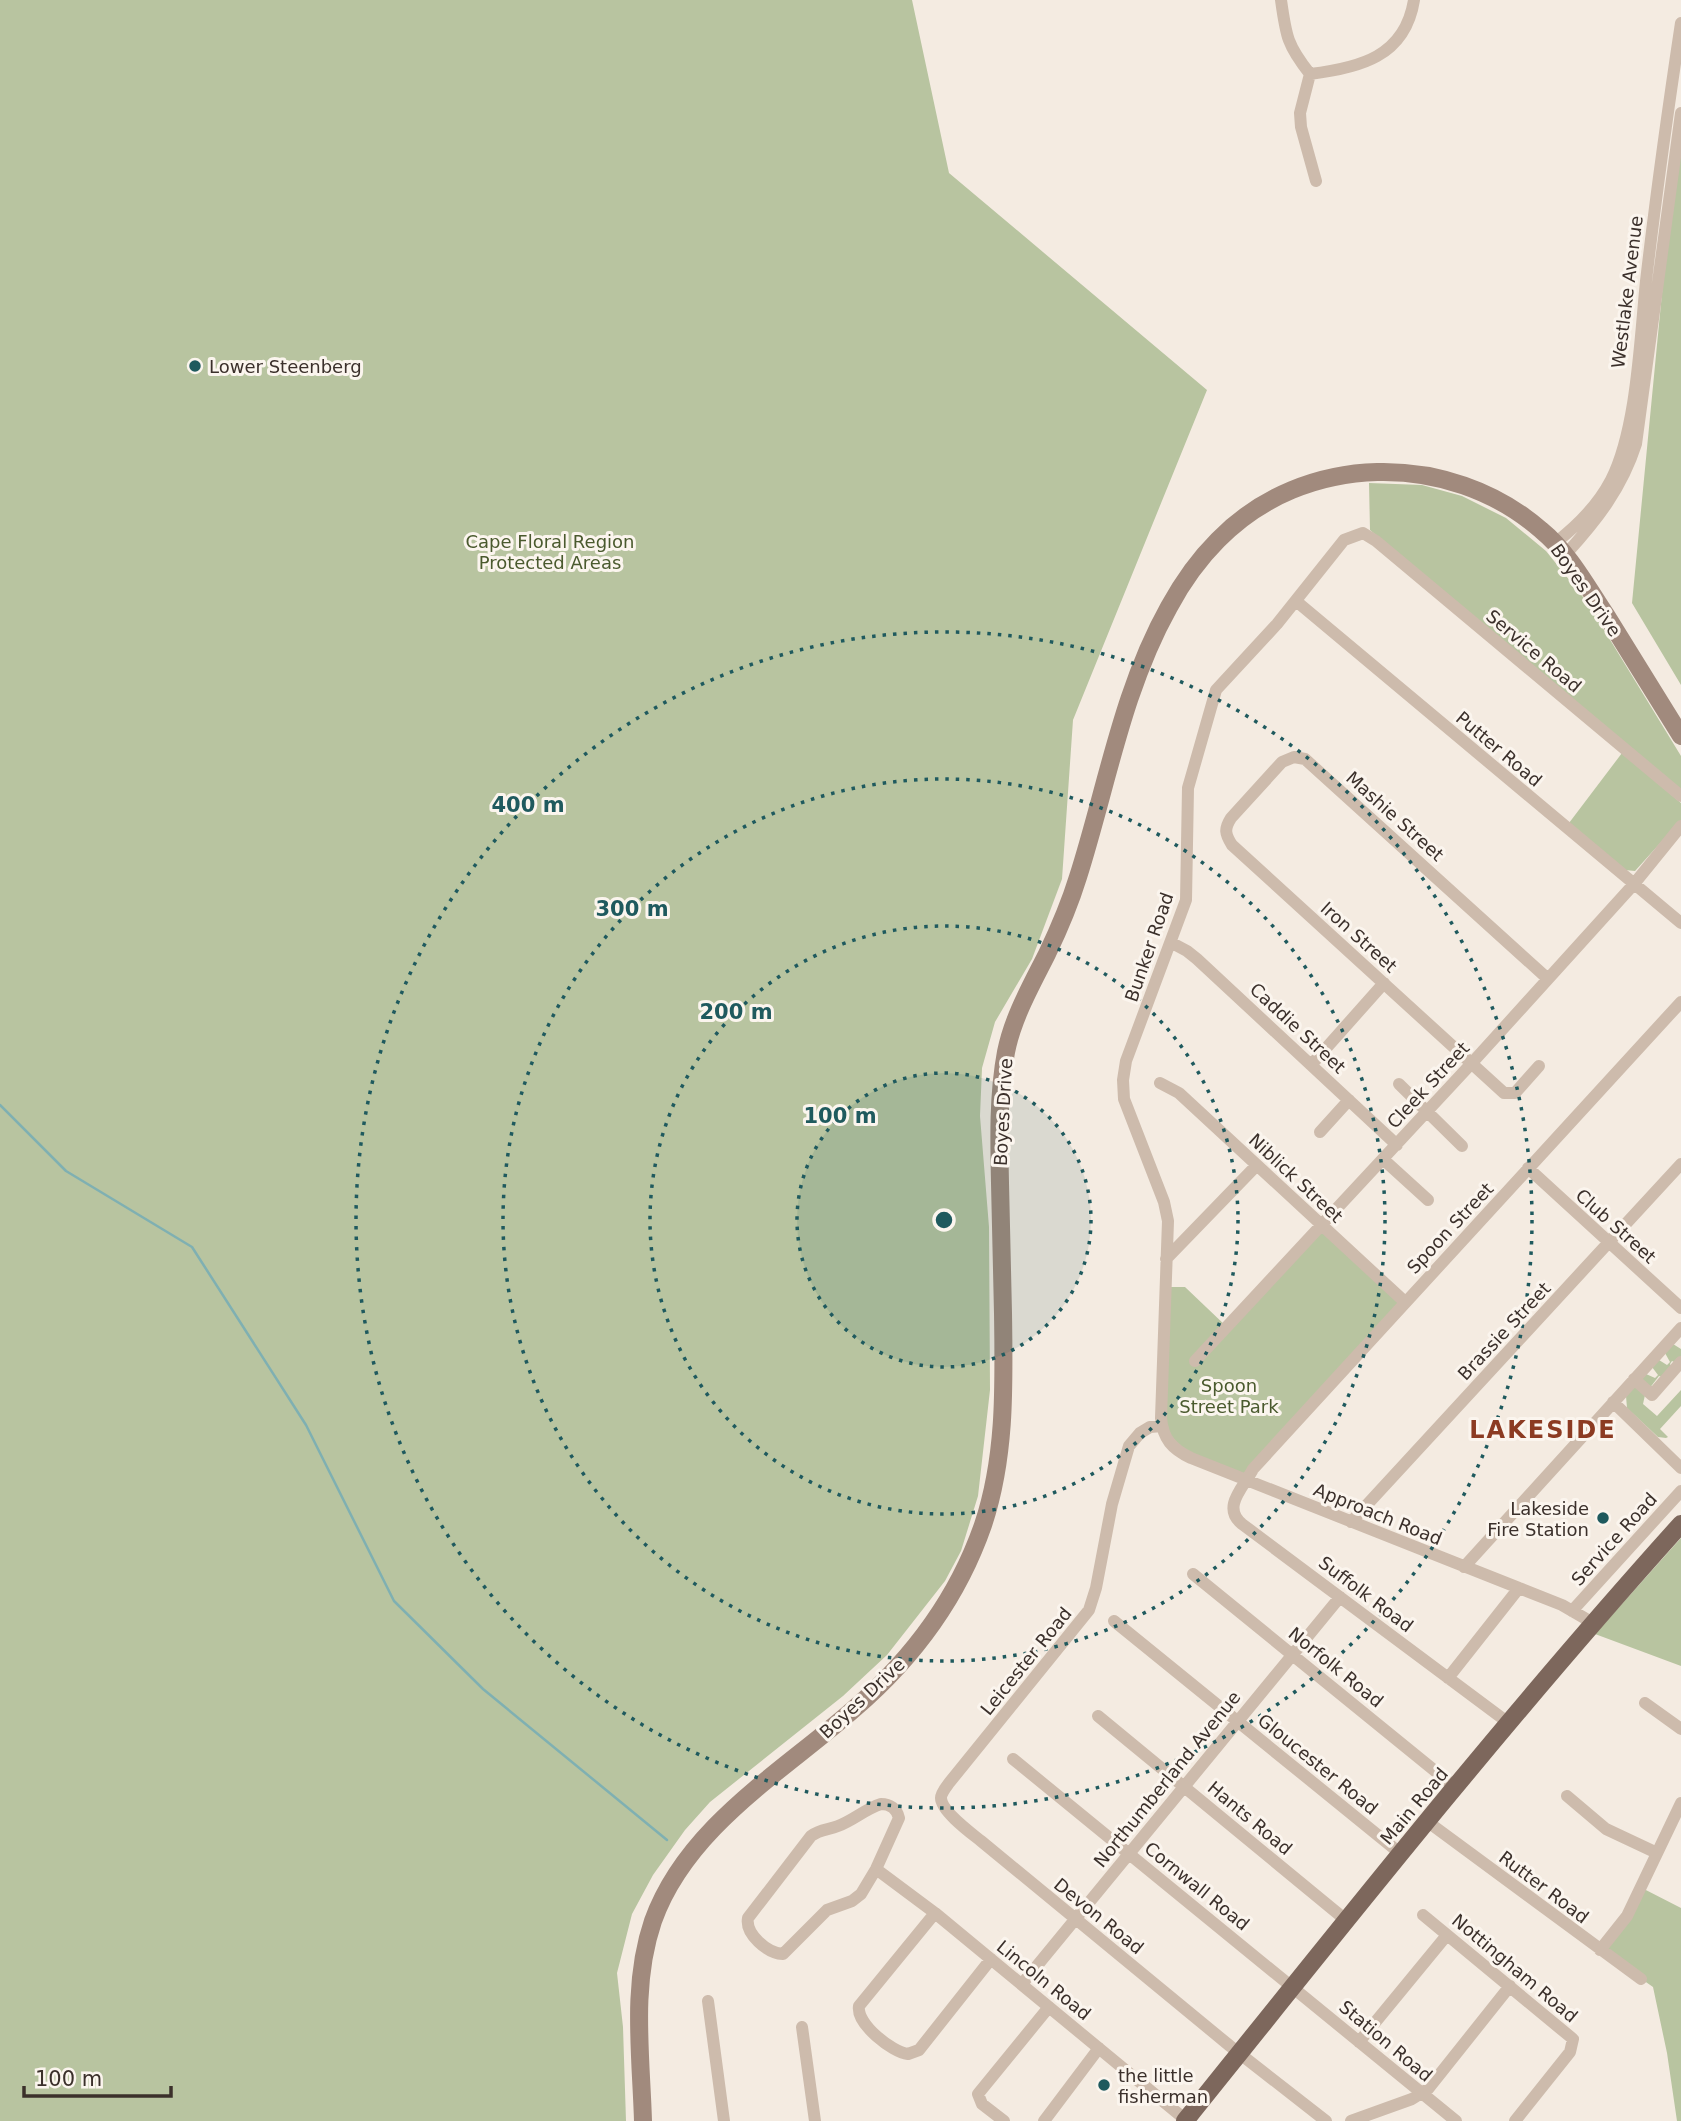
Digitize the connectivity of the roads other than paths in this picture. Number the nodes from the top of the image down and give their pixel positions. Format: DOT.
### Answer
graph roads {
  1 [pos="1281,0"];
  2 [pos="1414,0"];
  3 [pos="1681,23"];
  4 [pos="1310,74"];
  5 [pos="1681,113"];
  6 [pos="1316,181"];
  7 [pos="1363,533"];
  8 [pos="1560,548"];
  9 [pos="1296,601"];
  10 [pos="1681,736"];
  11 [pos="1681,796"];
  12 [pos="1681,826"];
  13 [pos="1225,834"];
  14 [pos="1634,884"];
  15 [pos="1681,923"];
  16 [pos="1172,943"];
  17 [pos="1548,979"];
  18 [pos="1384,983"];
  19 [pos="1681,1002"];
  20 [pos="1312,1064"];
  21 [pos="1472,1064"];
  22 [pos="1539,1066"];
  23 [pos="1160,1083"];
  24 [pos="1399,1084"];
  25 [pos="1349,1100"];
  26 [pos="1427,1112"];
  27 [pos="1320,1132"];
  28 [pos="1396,1144"];
  29 [pos="1462,1146"];
  30 [pos="1384,1160"];
  31 [pos="1681,1164"];
  32 [pos="1257,1165"];
  33 [pos="1528,1168"];
  34 [pos="1427,1199"];
  35 [pos="1322,1226"];
  36 [pos="1609,1243"];
  37 [pos="1166,1259"];
  38 [pos="1405,1302"];
  39 [pos="1681,1308"];
  40 [pos="1681,1328"];
  41 [pos="1195,1361"];
  42 [pos="1681,1362"];
  43 [pos="1634,1380"];
  44 [pos="1613,1402"];
  45 [pos="1162,1426"];
  46 [pos="1681,1468"];
  47 [pos="1247,1481"];
  48 [pos="1681,1491"];
  49 [pos="1352,1522"];
  50 [pos="1681,1524"];
  51 [pos="1629,1548"];
  52 [pos="1646,1562"];
  53 [pos="1464,1567"];
  54 [pos="1193,1574"];
  55 [pos="1519,1588"];
  56 [pos="1340,1597"];
  57 [pos="1572,1611"];
  58 [pos="1115,1621"];
  59 [pos="1593,1623"];
  60 [pos="1292,1654"];
  61 [pos="1448,1678"];
  62 [pos="1645,1703"];
  63 [pos="1098,1716"];
  64 [pos="1238,1720"];
  65 [pos="1510,1724"];
  66 [pos="1681,1729"];
  67 [pos="1013,1759"];
  68 [pos="1184,1786"];
  69 [pos="1456,1788"];
  70 [pos="1567,1796"];
  71 [pos="942,1801"];
  72 [pos="1681,1802"];
  73 [pos="1428,1822"];
  74 [pos="1129,1853"];
  75 [pos="1657,1853"];
  76 [pos="1401,1854"];
  77 [pos="876,1869"];
  78 [pos="935,1913"];
  79 [pos="1423,1915"];
  80 [pos="1075,1919"];
  81 [pos="1347,1922"];
  82 [pos="1447,1935"];
  83 [pos="1600,1950"];
  84 [pos="991,1959"];
  85 [pos="1641,1979"];
  86 [pos="1022,1984"];
  87 [pos="1510,1986"];
  88 [pos="1293,1987"];
  89 [pos="708,2001"];
  90 [pos="1049,2007"];
  91 [pos="802,2027"];
  92 [pos="1359,2042"];
  93 [pos="1100,2048"];
  94 [pos="1240,2053"];
  95 [pos="1421,2094"];
  96 [pos="643,2121"];
  97 [pos="724,2121"];
  98 [pos="815,2121"];
  99 [pos="1004,2121"];
  100 [pos="1044,2121"];
  101 [pos="1186,2121"];
  102 [pos="1326,2121"];
  103 [pos="1351,2121"];
  104 [pos="1456,2121"];
  105 [pos="1515,2121"];
  1 -- 4 [label="street"];
  2 -- 4 [label="street"];
  3 -- 8 [label="street, Westlake Avenue"];
  4 -- 6 [label="street"];
  5 -- 8 [label="street, Westlake Avenue"];
  7 -- 9 [label="street, Bunker Road"];
  7 -- 11 [label="street, Service Road"];
  8 -- 10 [label="main road, Boyes Drive"];
  8 -- 96 [label="main road, Boyes Drive"];
  9 -- 14 [label="street, Putter Road"];
  9 -- 16 [label="street, Bunker Road"];
  12 -- 14 [label="street, Cleek Street"];
  13 -- 17 [label="street, Mashie Street"];
  13 -- 18 [label="street, Iron Street"];
  14 -- 15 [label="street, Putter Road"];
  14 -- 17 [label="street, Cleek Street"];
  16 -- 20 [label="street, Caddie Street"];
  16 -- 37 [label="street, Bunker Road"];
  17 -- 21 [label="street, Cleek Street"];
  18 -- 20 [label="street"];
  18 -- 21 [label="street, Iron Street"];
  19 -- 33 [label="street, Spoon Street"];
  20 -- 25 [label="street, Caddie Street"];
  21 -- 22 [label="street, Iron Street"];
  21 -- 26 [label="street, Cleek Street"];
  23 -- 32 [label="street, Niblick Street"];
  24 -- 26 [label="street"];
  25 -- 27 [label="street"];
  25 -- 28 [label="street, Caddie Street"];
  26 -- 28 [label="street, Cleek Street"];
  26 -- 29 [label="street"];
  28 -- 30 [label="street, Cleek Street"];
  30 -- 34 [label="street"];
  30 -- 35 [label="street, Cleek Street"];
  31 -- 36 [label="street, Brassie Street"];
  32 -- 35 [label="street, Niblick Street"];
  32 -- 37 [label="street"];
  33 -- 36 [label="street, Club Street"];
  33 -- 38 [label="street, Spoon Street"];
  35 -- 38 [label="street, Niblick Street"];
  35 -- 41 [label="street, Cleek Street"];
  36 -- 39 [label="street, Club Street"];
  36 -- 49 [label="street, Brassie Street"];
  37 -- 45 [label="street, Bunker Road"];
  38 -- 47 [label="street, Spoon Street"];
  40 -- 43 [label="street"];
  42 -- 43 [label="street"];
  43 -- 44 [label="street"];
  44 -- 46 [label="street"];
  44 -- 53 [label="street"];
  45 -- 47 [label="street, Approach Road"];
  45 -- 71 [label="street, Leicester Road"];
  47 -- 49 [label="street, Approach Road"];
  47 -- 56 [label="street, Suffolk Road"];
  48 -- 51 [label="street, Service Road"];
  49 -- 53 [label="street, Approach Road"];
  50 -- 52 [label="main road, Main Road"];
  51 -- 52 [label="street"];
  51 -- 57 [label="street, Service Road"];
  52 -- 59 [label="main road, Main Road"];
  53 -- 55 [label="street, Approach Road"];
  54 -- 60 [label="street, Norfolk Road"];
  55 -- 57 [label="street, Approach Road"];
  55 -- 61 [label="street"];
  56 -- 60 [label="street, Northumberland Avenue"];
  56 -- 61 [label="street, Suffolk Road"];
  57 -- 59 [label="street, Approach Road"];
  58 -- 64 [label="street, Gloucester Road"];
  59 -- 65 [label="main road, Main Road"];
  60 -- 64 [label="street, Northumberland Avenue"];
  60 -- 69 [label="street, Norfolk Road"];
  61 -- 65 [label="street, Suffolk Road"];
  62 -- 66 [label="street"];
  63 -- 68 [label="street, Hants Road"];
  64 -- 68 [label="street, Northumberland Avenue"];
  64 -- 76 [label="street, Gloucester Road"];
  65 -- 69 [label="main road, Main Road"];
  67 -- 74 [label="street, Cornwall Road"];
  68 -- 74 [label="street, Northumberland Avenue"];
  68 -- 81 [label="street, Hants Road"];
  69 -- 73 [label="main road, Main Road"];
  70 -- 75 [label="street"];
  71 -- 80 [label="street, Devon Road"];
  72 -- 75 [label="street"];
  73 -- 76 [label="main road, Main Road"];
  73 -- 83 [label="street, Rutter Road"];
  74 -- 80 [label="street, Northumberland Avenue"];
  74 -- 88 [label="street, Cornwall Road"];
  75 -- 83 [label="street"];
  76 -- 81 [label="main road, Main Road"];
  77 -- 77 [label="street"];
  77 -- 78 [label="street, Lincoln Road"];
  78 -- 84 [label="street, Lincoln Road"];
  78 -- 84 [label="street"];
  79 -- 82 [label="street, Nottingham Road"];
  80 -- 86 [label="street, Northumberland Avenue"];
  80 -- 94 [label="street, Devon Road"];
  81 -- 88 [label="main road, Main Road"];
  82 -- 87 [label="street, Nottingham Road"];
  82 -- 92 [label="street"];
  83 -- 85 [label="street, Rutter Road"];
  84 -- 86 [label="street, Lincoln Road"];
  86 -- 90 [label="street, Lincoln Road"];
  87 -- 95 [label="street"];
  87 -- 105 [label="street, Nottingham Road"];
  88 -- 92 [label="street, Station Road"];
  88 -- 94 [label="main road, Main Road"];
  89 -- 97 [label="street"];
  90 -- 93 [label="street, Lincoln Road"];
  90 -- 99 [label="street"];
  91 -- 98 [label="street"];
  92 -- 95 [label="street, Station Road"];
  93 -- 100 [label="street"];
  93 -- 101 [label="street, Lincoln Road"];
  94 -- 101 [label="main road, Main Road"];
  94 -- 102 [label="street, Devon Road"];
  95 -- 103 [label="street"];
  95 -- 104 [label="street, Station Road"];
}
